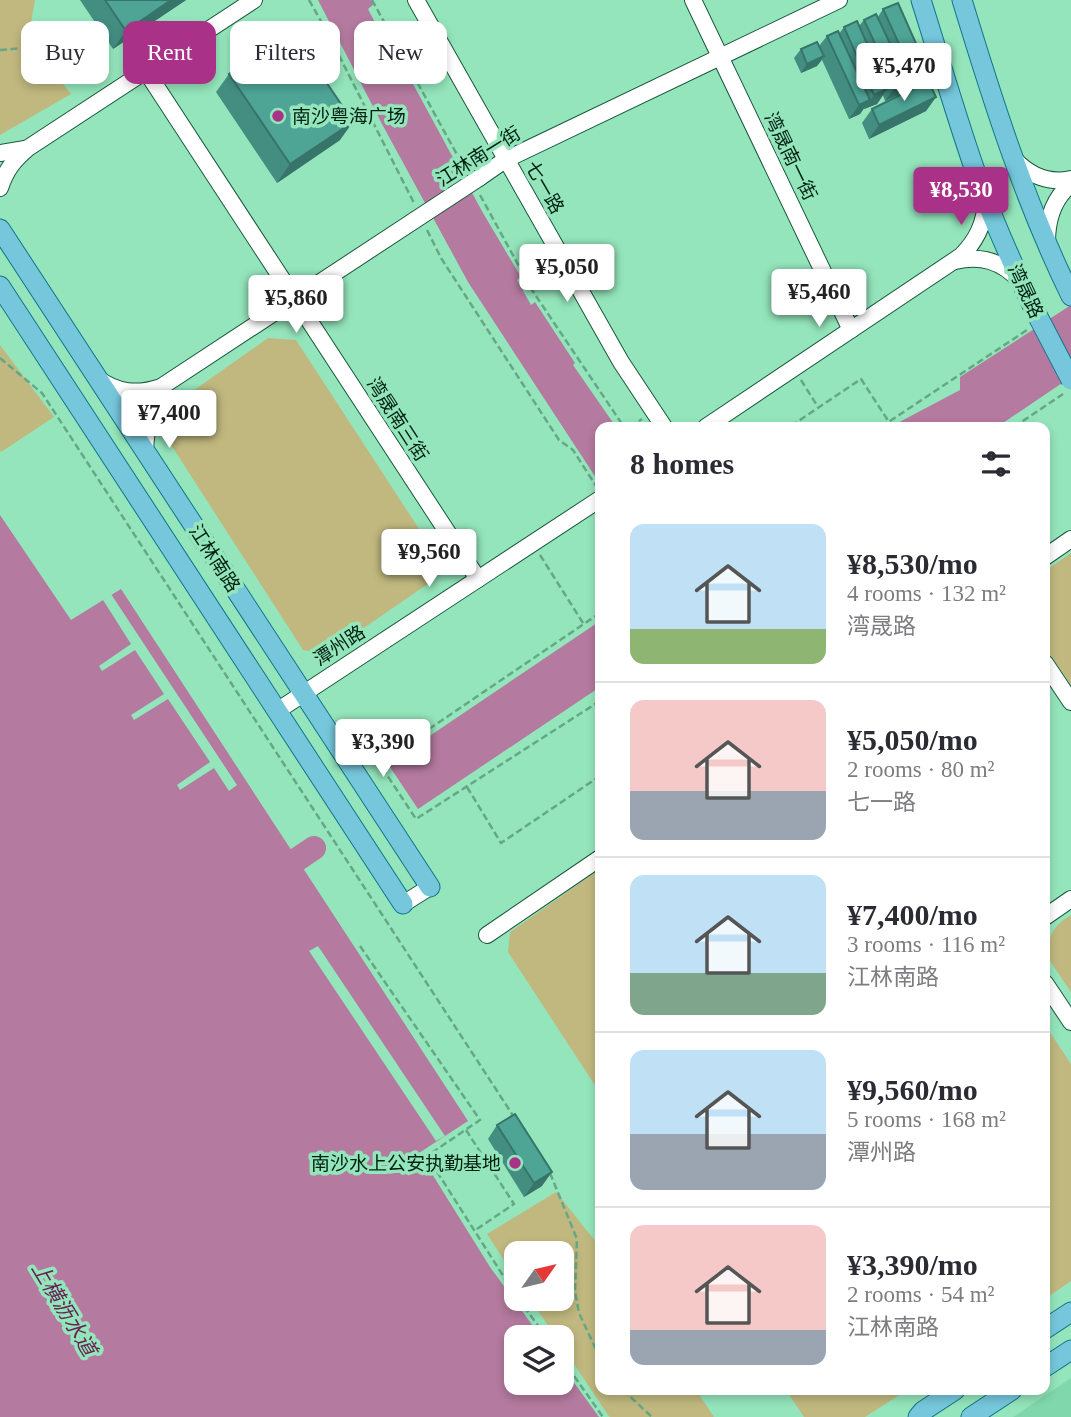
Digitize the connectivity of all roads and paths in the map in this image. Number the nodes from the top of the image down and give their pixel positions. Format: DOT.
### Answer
graph roads {
  1 [pos="254,0"];
  2 [pos="309,0"];
  3 [pos="373,0"];
  4 [pos="416,0"];
  5 [pos="693,0"];
  6 [pos="839,0"];
  7 [pos="922,0"];
  8 [pos="962,0"];
  9 [pos="216,25"];
  10 [pos="21,48"];
  11 [pos="0,50"];
  12 [pos="720,57"];
  13 [pos="126,84"];
  14 [pos="154,84"];
  15 [pos="28,148"];
  16 [pos="0,153"];
  17 [pos="1012,156"];
  18 [pos="505,160"];
  19 [pos="475,181"];
  20 [pos="1071,181"];
  21 [pos="0,188"];
  22 [pos="986,200"];
  23 [pos="418,217"];
  24 [pos="0,229"];
  25 [pos="1047,244"];
  26 [pos="953,262"];
  27 [pos="1022,284"];
  28 [pos="0,286"];
  29 [pos="1068,290"];
  30 [pos="295,299"];
  31 [pos="1035,315"];
  32 [pos="851,330"];
  33 [pos="0,358"];
  34 [pos="793,369"];
  35 [pos="97,377"];
  36 [pos="1071,380"];
  37 [pos="161,387"];
  38 [pos="1071,388"];
  39 [pos="819,407"];
  40 [pos="621,422"];
  41 [pos="661,422"];
  42 [pos="714,422"];
  43 [pos="796,422"];
  44 [pos="889,422"];
  45 [pos="1021,422"];
  46 [pos="145,451"];
  47 [pos="595,484"];
  48 [pos="595,502"];
  49 [pos="1071,539"];
  50 [pos="533,543"];
  51 [pos="1050,554"];
  52 [pos="478,579"];
  53 [pos="595,617"];
  54 [pos="583,624"];
  55 [pos="1050,670"];
  56 [pos="303,693"];
  57 [pos="1071,702"];
  58 [pos="595,704"];
  59 [pos="277,711"];
  60 [pos="595,779"];
  61 [pos="467,786"];
  62 [pos="595,861"];
  63 [pos="430,887"];
  64 [pos="1071,899"];
  65 [pos="403,904"];
  66 [pos="1050,914"];
  67 [pos="487,935"];
  68 [pos="360,946"];
  69 [pos="1050,990"];
  70 [pos="1071,1022"];
  71 [pos="519,1125"];
  72 [pos="466,1130"];
  73 [pos="549,1171"];
  74 [pos="474,1231"];
  75 [pos="504,1277"];
  76 [pos="1071,1312"];
  77 [pos="1050,1326"];
  78 [pos="595,1347"];
  79 [pos="1071,1350"];
  80 [pos="1050,1364"];
  81 [pos="574,1376"];
  82 [pos="628,1395"];
  83 [pos="947,1395"];
  84 [pos="1004,1395"];
  85 [pos="604,1417"];
  86 [pos="652,1417"];
  87 [pos="918,1417"];
  88 [pos="971,1417"];
  1 -- 9 [label="street"];
  2 -- 23 [label="path"];
  3 -- 19 [label="path"];
  4 -- 18 [label="street, 七一路"];
  5 -- 12 [label="street, 湾晟南一街"];
  6 -- 12 [label="street, 江林南一街"];
  7 -- 22 [label="main road, 湾晟路"];
  8 -- 17 [label="main road, 湾晟路"];
  10 -- 11 [label="path"];
  12 -- 18 [label="street, 江林南一街"];
  12 -- 32 [label="street, 湾晟南一街"];
  13 -- 15 [label="street"];
  14 -- 30 [label="street, 湾晟南三街"];
  15 -- 16 [label="street"];
  15 -- 21 [label="street"];
  17 -- 20 [label="street"];
  17 -- 25 [label="main road, 湾晟路"];
  18 -- 19 [label="street, 江林南一街"];
  18 -- 41 [label="street, 七一路"];
  19 -- 23 [label="street, 江林南一街, bridge"];
  19 -- 40 [label="path"];
  20 -- 25 [label="street"];
  22 -- 26 [label="street"];
  22 -- 27 [label="main road, 湾晟路"];
  23 -- 30 [label="street, 江林南一街"];
  23 -- 47 [label="path"];
  24 -- 35 [label="main road, 江林南路"];
  25 -- 29 [label="main road, 湾晟路"];
  26 -- 27 [label="street"];
  26 -- 32 [label="street"];
  27 -- 31 [label="main road, 湾晟路"];
  28 -- 59 [label="main road, 江林南路"];
  30 -- 37 [label="street, 江林南一街"];
  30 -- 52 [label="street, 湾晟南三街"];
  31 -- 36 [label="main road, 湾晟路, bridge"];
  31 -- 44 [label="path"];
  32 -- 34 [label="street"];
  33 -- 71 [label="path"];
  34 -- 39 [label="path"];
  34 -- 42 [label="street"];
  35 -- 37 [label="street"];
  35 -- 46 [label="main road, 江林南路"];
  37 -- 46 [label="street"];
  38 -- 45 [label="path"];
  39 -- 43 [label="path"];
  39 -- 44 [label="path"];
  46 -- 56 [label="main road, 江林南路"];
  48 -- 50 [label="street, 潭州路"];
  49 -- 51 [label="street"];
  50 -- 52 [label="street, 潭州路"];
  50 -- 54 [label="path"];
  52 -- 56 [label="street, 潭州路"];
  53 -- 54 [label="path"];
  54 -- 61 [label="path"];
  55 -- 57 [label="street"];
  56 -- 59 [label="street, 潭州路"];
  56 -- 63 [label="main road, 江林南路"];
  58 -- 61 [label="path"];
  59 -- 65 [label="main road, 江林南路"];
  60 -- 61 [label="path"];
  62 -- 67 [label="street"];
  63 -- 65 [label="street"];
  64 -- 66 [label="street"];
  68 -- 72 [label="path"];
  69 -- 70 [label="street"];
  72 -- 74 [label="path"];
  72 -- 74 [label="path"];
  73 -- 78 [label="path"];
  74 -- 75 [label="path"];
  76 -- 77 [label="main road"];
  79 -- 80 [label="main road"];
  81 -- 85 [label="path"];
  82 -- 86 [label="path"];
  83 -- 87 [label="main road"];
  84 -- 88 [label="main road"];
}
